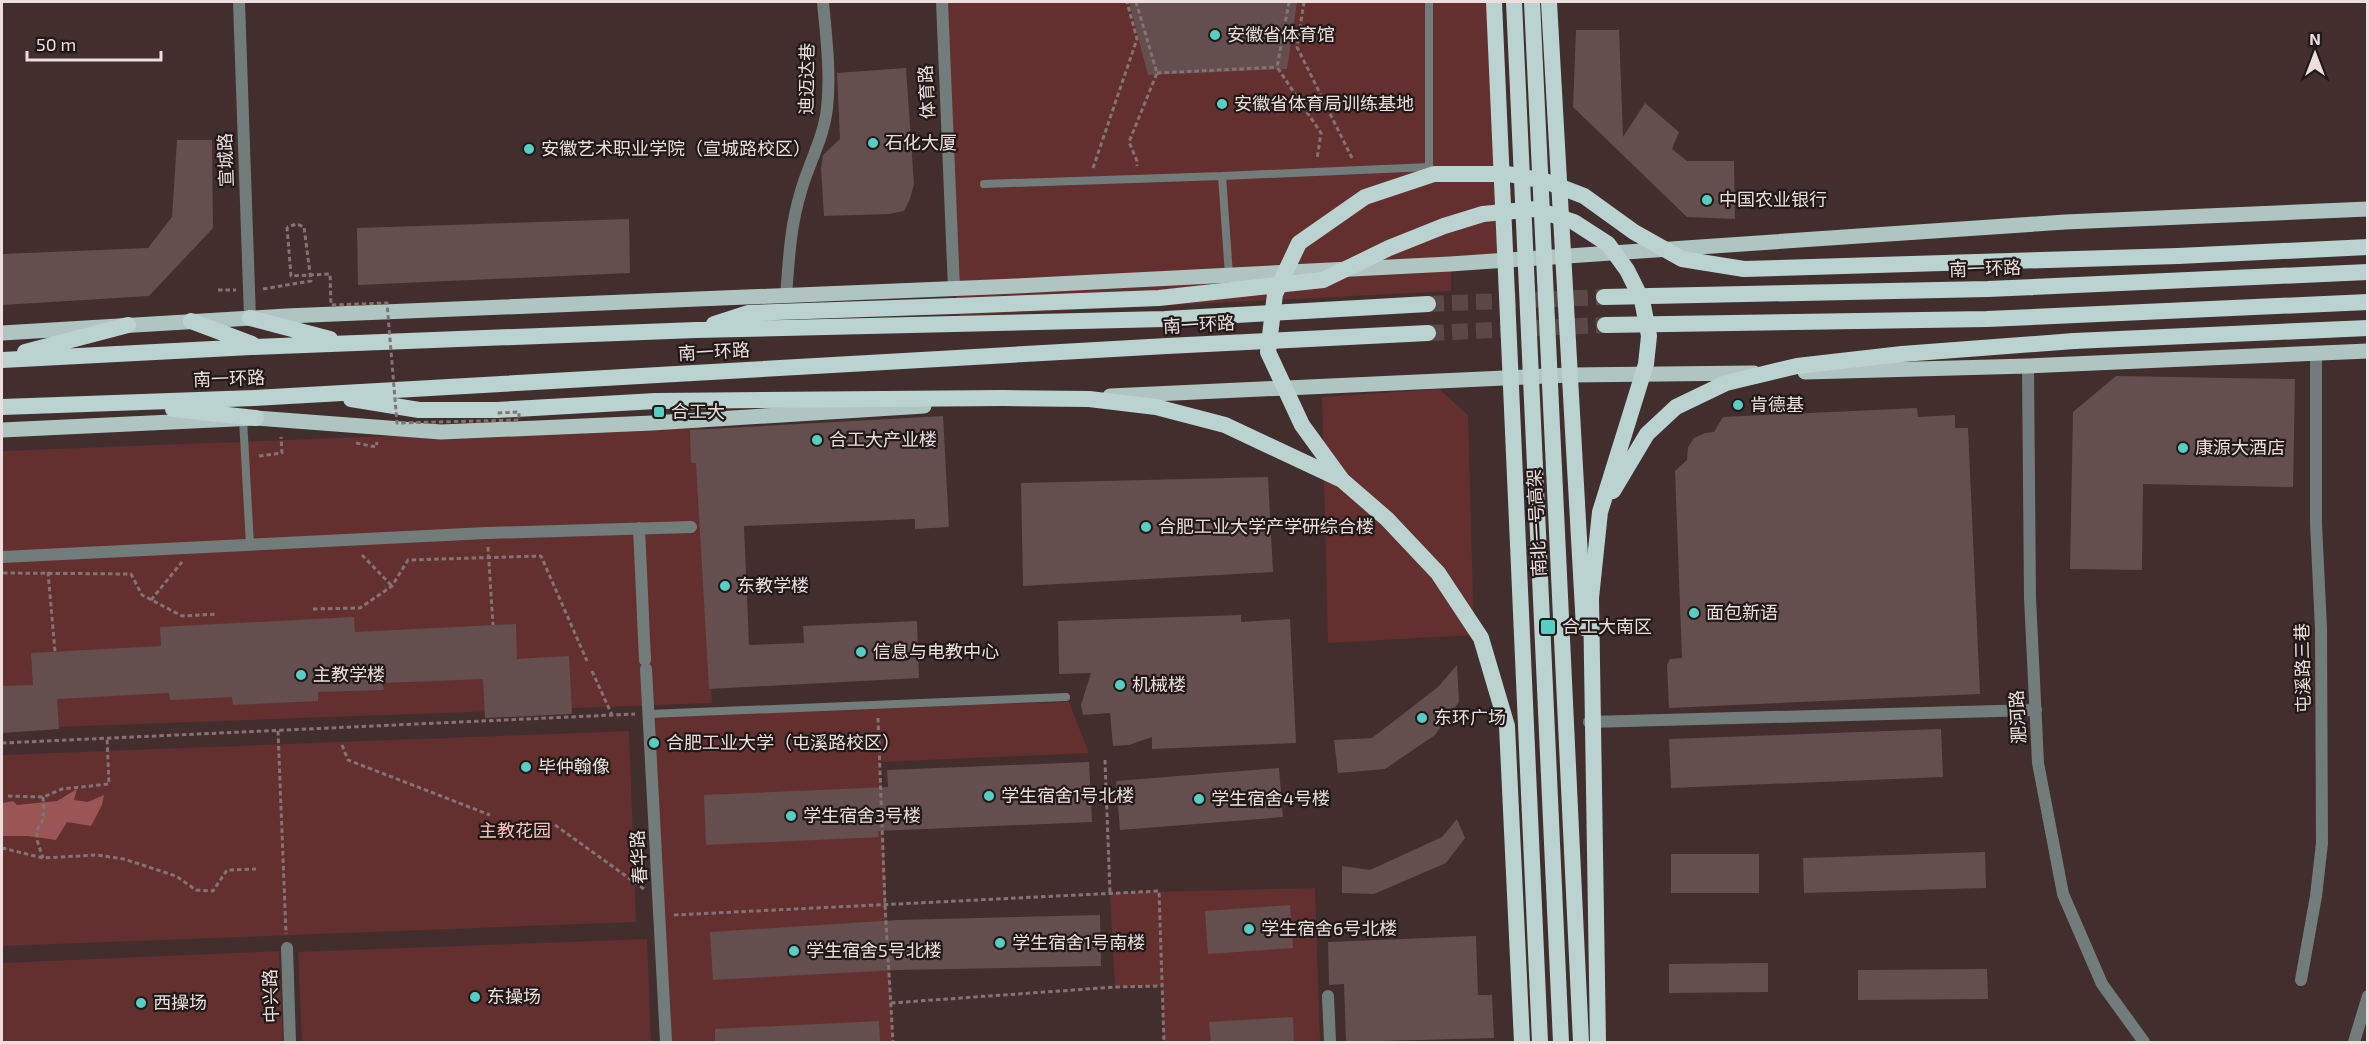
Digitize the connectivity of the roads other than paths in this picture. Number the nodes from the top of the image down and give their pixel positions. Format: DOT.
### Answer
graph roads {
  1 [pos="238,2"];
  2 [pos="823,2"];
  3 [pos="942,2"];
  4 [pos="1429,2"];
  5 [pos="1494,2"];
  6 [pos="1514,2"];
  7 [pos="1532,2"];
  8 [pos="1550,2"];
  9 [pos="1222,176"];
  10 [pos="984,184"];
  11 [pos="2367,209"];
  12 [pos="2367,247"];
  13 [pos="1563,258"];
  14 [pos="1505,260"];
  15 [pos="2367,272"];
  16 [pos="1229,275"];
  17 [pos="954,289"];
  18 [pos="786,296"];
  19 [pos="1604,297"];
  20 [pos="2367,302"];
  21 [pos="1428,304"];
  22 [pos="250,318"];
  23 [pos="191,321"];
  24 [pos="128,325"];
  25 [pos="1605,325"];
  26 [pos="2367,328"];
  27 [pos="696,330"];
  28 [pos="2,333"];
  29 [pos="1428,333"];
  30 [pos="348,344"];
  31 [pos="258,347"];
  32 [pos="2367,351"];
  33 [pos="2316,354"];
  34 [pos="2,359"];
  35 [pos="2028,366"];
  36 [pos="1570,375"];
  37 [pos="1511,378"];
  38 [pos="315,394"];
  39 [pos="112,403"];
  40 [pos="2,407"];
  41 [pos="250,418"];
  42 [pos="2,430"];
  43 [pos="1342,480"];
  44 [pos="1600,512"];
  45 [pos="691,527"];
  46 [pos="639,528"];
  47 [pos="250,545"];
  48 [pos="2,557"];
  49 [pos="1066,697"];
  50 [pos="2036,710"];
  51 [pos="649,714"];
  52 [pos="1589,722"];
  53 [pos="287,948"];
  54 [pos="2301,980"];
  55 [pos="1328,996"];
  56 [pos="2367,996"];
  57 [pos="290,1042"];
  58 [pos="666,1042"];
  59 [pos="1330,1042"];
  60 [pos="1522,1042"];
  61 [pos="1540,1042"];
  62 [pos="1561,1042"];
  63 [pos="1581,1042"];
  64 [pos="1598,1042"];
  65 [pos="1605,1042"];
  66 [pos="2144,1042"];
  67 [pos="2354,1042"];
  1 -- 22 [label="street, 宣城路"];
  2 -- 18 [label="street, 迪迈达巷"];
  3 -- 17 [label="street, 体育路"];
  4 -- 9 [label="lane"];
  5 -- 14 [label="highway"];
  6 -- 62 [label="highway, 南北一号高架, bridge"];
  7 -- 63 [label="highway, 南北一号高架, bridge"];
  8 -- 13 [label="highway"];
  9 -- 10 [label="lane"];
  9 -- 16 [label="lane"];
  11 -- 13 [label="main road"];
  12 -- 43 [label="highway, bridge"];
  13 -- 14 [label="main road"];
  13 -- 36 [label="highway"];
  14 -- 16 [label="main road"];
  14 -- 37 [label="highway"];
  15 -- 19 [label="highway, 南一环路"];
  16 -- 17 [label="main road"];
  17 -- 18 [label="main road"];
  18 -- 22 [label="main road"];
  20 -- 25 [label="highway"];
  21 -- 27 [label="highway, 南一环路"];
  22 -- 23 [label="main road"];
  22 -- 30 [label="highway"];
  23 -- 24 [label="main road"];
  23 -- 31 [label="highway"];
  24 -- 28 [label="main road"];
  24 -- 34 [label="highway"];
  26 -- 44 [label="highway, bridge"];
  27 -- 30 [label="highway, 南一环路"];
  27 -- 44 [label="highway, bridge"];
  29 -- 38 [label="highway, 南一环路"];
  30 -- 31 [label="highway, 南一环路"];
  31 -- 34 [label="highway, 南一环路"];
  32 -- 33 [label="main road"];
  33 -- 35 [label="main road"];
  33 -- 54 [label="street, 屯溪路三巷"];
  35 -- 36 [label="main road"];
  35 -- 50 [label="street, 淝河路"];
  36 -- 37 [label="main road"];
  36 -- 52 [label="highway"];
  37 -- 41 [label="main road"];
  37 -- 61 [label="highway"];
  38 -- 39 [label="highway, 南一环路"];
  38 -- 43 [label="highway, bridge"];
  39 -- 40 [label="highway, 南一环路"];
  39 -- 41 [label="highway"];
  41 -- 42 [label="main road"];
  41 -- 47 [label="lane"];
  43 -- 60 [label="highway, bridge"];
  44 -- 64 [label="highway, bridge"];
  45 -- 46 [label="street"];
  46 -- 47 [label="street"];
  46 -- 51 [label="street, 春华路"];
  47 -- 48 [label="street"];
  49 -- 51 [label="lane"];
  50 -- 52 [label="street"];
  50 -- 66 [label="street, 淝河路"];
  51 -- 58 [label="street, 春华路"];
  52 -- 65 [label="highway"];
  53 -- 57 [label="street, 中兴路"];
  55 -- 59 [label="street"];
  56 -- 67 [label="street"];
}
